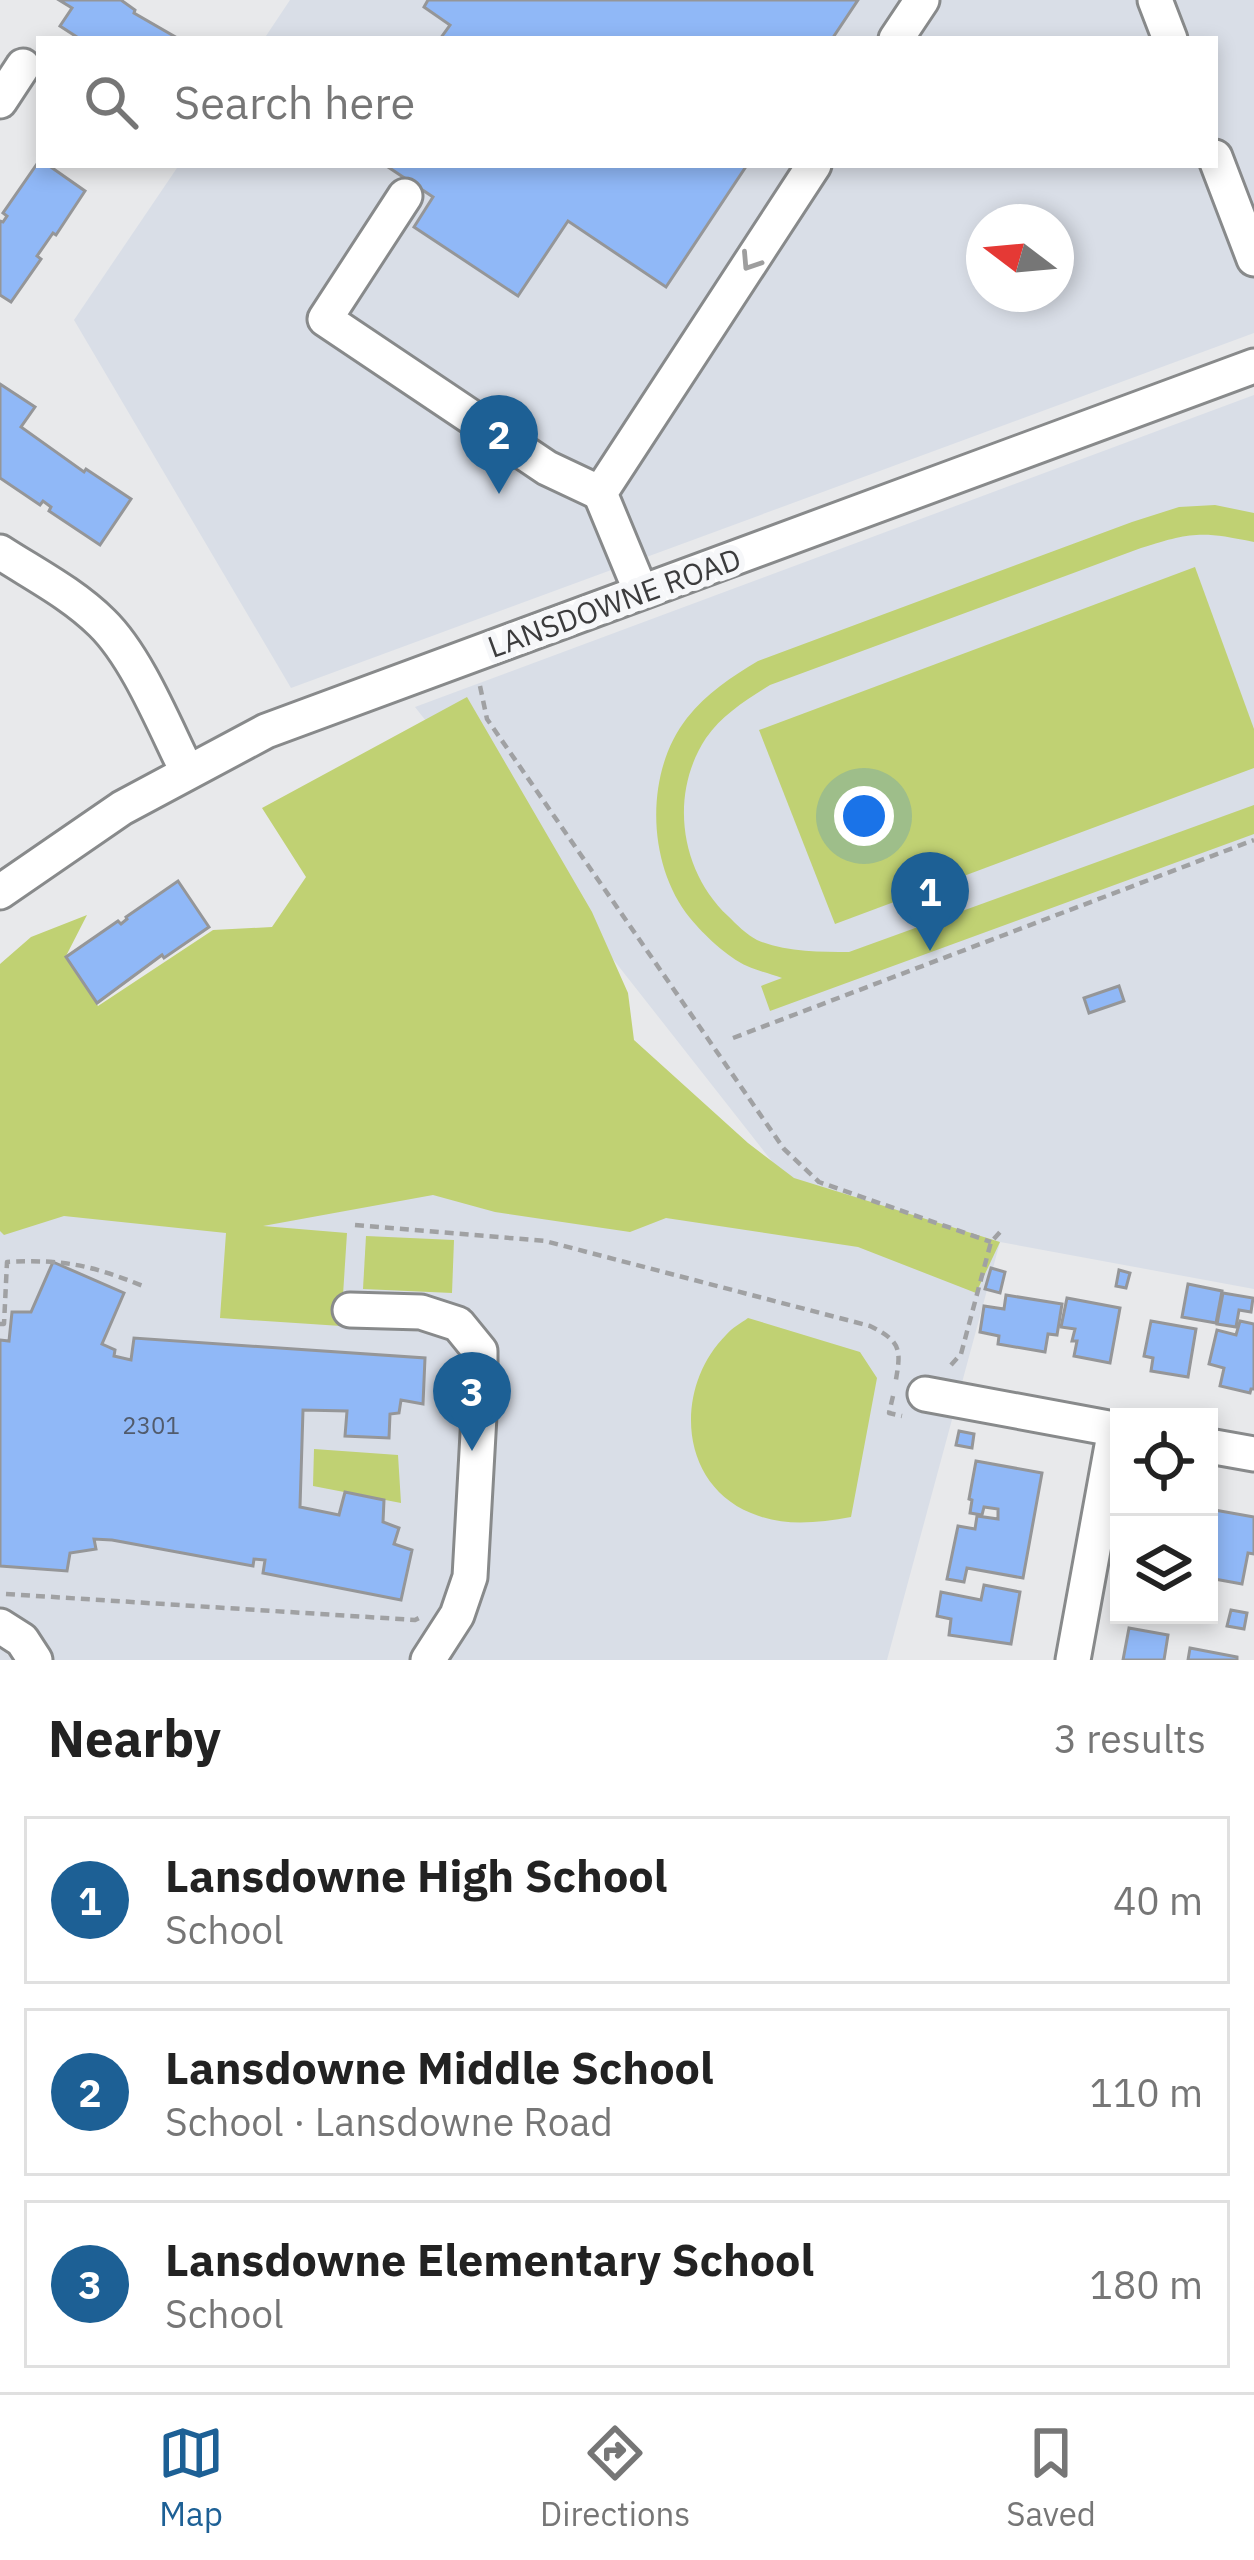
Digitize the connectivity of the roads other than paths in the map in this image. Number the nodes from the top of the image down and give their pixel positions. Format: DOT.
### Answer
graph roads {
  1 [pos="922,0"];
  2 [pos="1155,0"];
  3 [pos="898,36"];
  4 [pos="1169,36"];
  5 [pos="23,66"];
  6 [pos="0,101"];
  7 [pos="1218,165"];
  8 [pos="812,168"];
  9 [pos="405,196"];
  10 [pos="1254,259"];
  11 [pos="1254,366"];
  12 [pos="599,493"];
  13 [pos="0,552"];
  14 [pos="641,592"];
  15 [pos="188,771"];
  16 [pos="0,892"];
  17 [pos="350,1310"];
  18 [pos="917,1406"];
  19 [pos="1110,1428"];
  20 [pos="1218,1448"];
  21 [pos="1254,1454"];
  22 [pos="1110,1466"];
  23 [pos="0,1626"];
  24 [pos="35,1660"];
  25 [pos="428,1660"];
  26 [pos="1073,1660"];
  1 -- 3 [label="street"];
  2 -- 4 [label="street"];
  5 -- 6 [label="street"];
  7 -- 10 [label="street"];
  8 -- 12 [label="street, one-way"];
  9 -- 12 [label="street"];
  11 -- 14 [label="street, LANSDOWNE ROAD"];
  12 -- 14 [label="street"];
  13 -- 15 [label="street"];
  14 -- 15 [label="street, LANSDOWNE ROAD"];
  15 -- 16 [label="street, LANSDOWNE ROAD"];
  17 -- 25 [label="street"];
  18 -- 19 [label="street"];
  20 -- 21 [label="street"];
  22 -- 26 [label="street"];
  23 -- 24 [label="street"];
}
